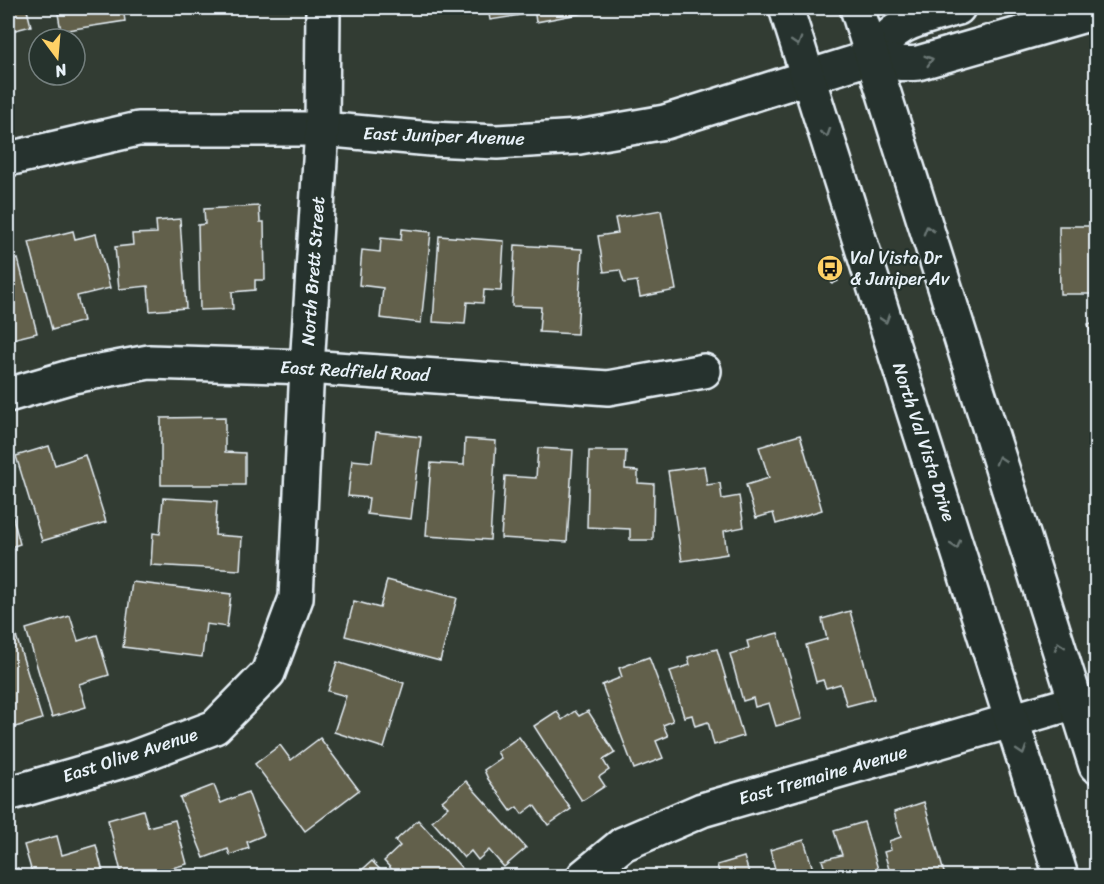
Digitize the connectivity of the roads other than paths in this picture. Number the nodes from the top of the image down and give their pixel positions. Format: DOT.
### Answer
graph roads {
  1 [pos="323,8"];
  2 [pos="786,8"];
  3 [pos="857,8"];
  4 [pos="958,8"];
  5 [pos="1096,12"];
  6 [pos="872,57"];
  7 [pos="808,77"];
  8 [pos="322,129"];
  9 [pos="8,159"];
  10 [pos="307,367"];
  11 [pos="704,371"];
  12 [pos="8,396"];
  13 [pos="268,673"];
  14 [pos="1076,702"];
  15 [pos="1012,720"];
  16 [pos="1096,766"];
  17 [pos="8,794"];
  18 [pos="585,876"];
  19 [pos="1061,876"];
  1 -- 8 [label="street, North Brett Street"];
  2 -- 7 [label="street, North Val Vista Drive, one-way"];
  3 -- 6 [label="street"];
  4 -- 6 [label="street"];
  6 -- 5 [label="street, one-way"];
  6 -- 7 [label="street, East Juniper Avenue"];
  14 -- 6 [label="street, one-way"];
  7 -- 8 [label="street, East Juniper Avenue"];
  7 -- 15 [label="street, North Val Vista Drive, one-way"];
  8 -- 9 [label="street, East Juniper Avenue"];
  8 -- 10 [label="street, North Brett Street"];
  10 -- 11 [label="street, East Redfield Road"];
  10 -- 12 [label="street, East Redfield Road"];
  10 -- 13 [label="street, North Brett Street"];
  13 -- 17 [label="street, East Olive Avenue"];
  14 -- 15 [label="street, East Tremaine Avenue"];
  14 -- 16 [label="street"];
  15 -- 18 [label="street, East Tremaine Avenue"];
  15 -- 19 [label="street, North Val Vista Drive, one-way"];
}
